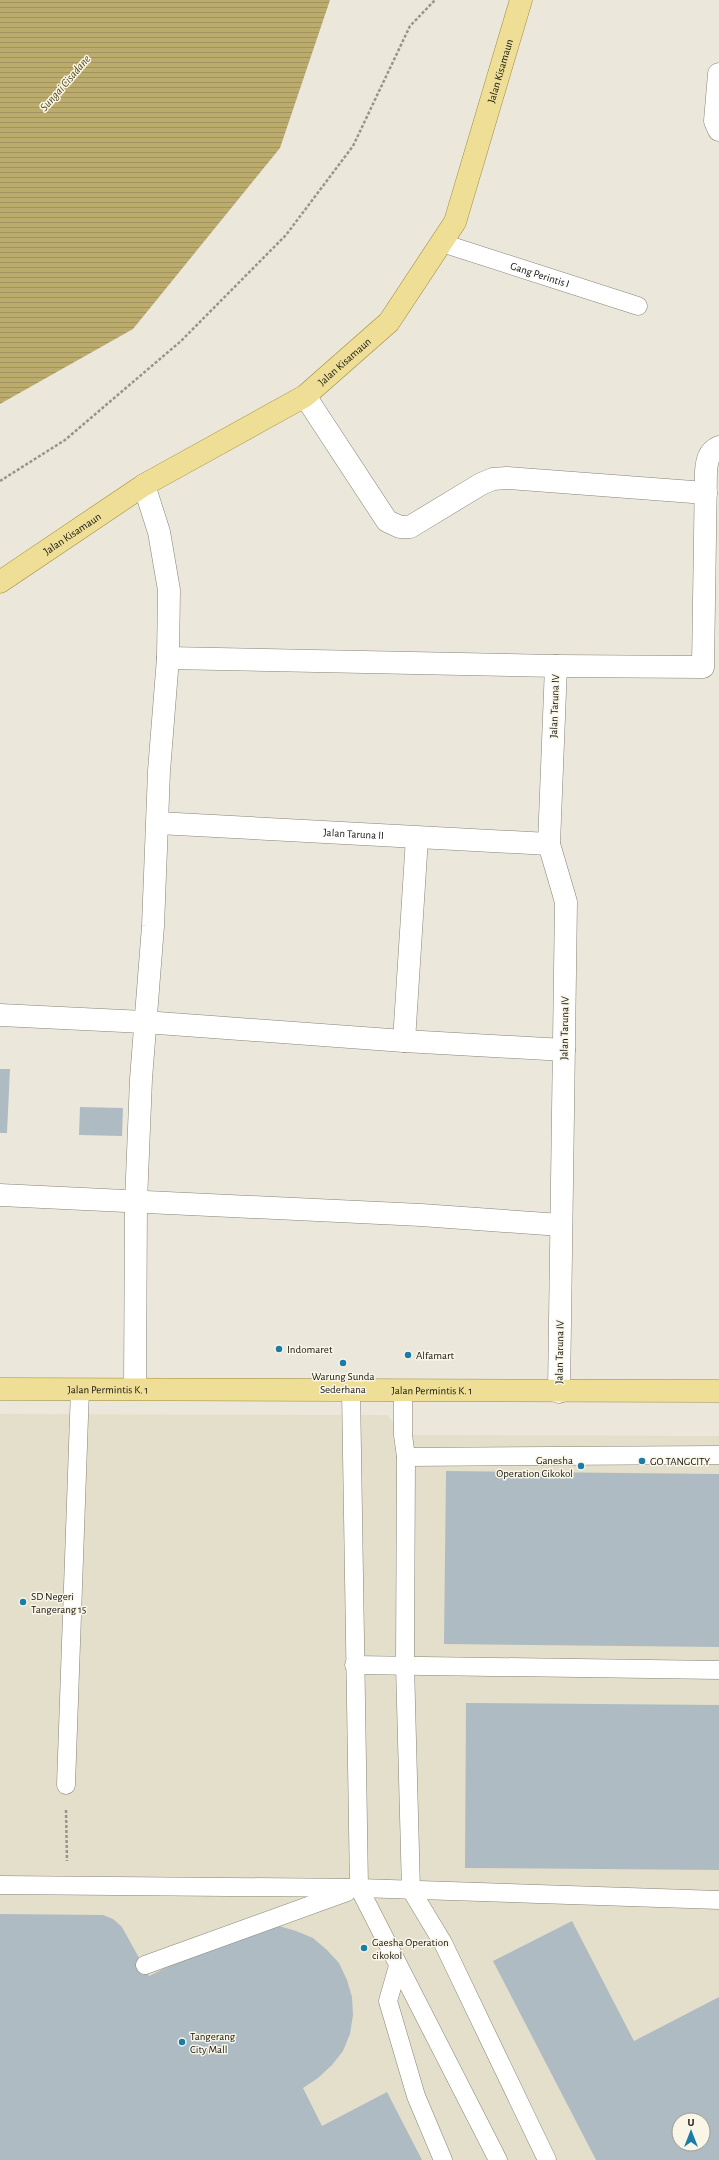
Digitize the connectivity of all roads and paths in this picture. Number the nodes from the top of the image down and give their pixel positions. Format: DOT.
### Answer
graph roads {
  1 [pos="435,0"];
  2 [pos="522,0"];
  3 [pos="719,74"];
  4 [pos="719,130"];
  5 [pos="442,243"];
  6 [pos="638,306"];
  7 [pos="305,396"];
  8 [pos="719,447"];
  9 [pos="0,481"];
  10 [pos="144,485"];
  11 [pos="706,492"];
  12 [pos="0,582"];
  13 [pos="168,658"];
  14 [pos="556,666"];
  15 [pos="711,667"];
  16 [pos="158,823"];
  17 [pos="417,838"];
  18 [pos="549,844"];
  19 [pos="0,1015"];
  20 [pos="144,1022"];
  21 [pos="404,1041"];
  22 [pos="564,1050"];
  23 [pos="0,1195"];
  24 [pos="136,1202"];
  25 [pos="561,1225"];
  26 [pos="0,1389"];
  27 [pos="80,1389"];
  28 [pos="135,1389"];
  29 [pos="351,1390"];
  30 [pos="403,1391"];
  31 [pos="719,1391"];
  32 [pos="558,1392"];
  33 [pos="719,1455"];
  34 [pos="406,1457"];
  35 [pos="354,1665"];
  36 [pos="405,1665"];
  37 [pos="719,1670"];
  38 [pos="66,1785"];
  39 [pos="0,1885"];
  40 [pos="67,1885"];
  41 [pos="359,1888"];
  42 [pos="411,1890"];
  43 [pos="719,1900"];
  44 [pos="145,1965"];
  45 [pos="398,1966"];
  46 [pos="443,2160"];
  47 [pos="498,2160"];
  48 [pos="547,2160"];
  1 -- 9 [label="path"];
  2 -- 5 [label="main road, Jalan Kisamaun"];
  3 -- 4 [label="street"];
  5 -- 6 [label="lane, Gang Perintis I"];
  5 -- 7 [label="main road, Jalan Kisamaun"];
  7 -- 10 [label="main road, Jalan Kisamaun"];
  7 -- 11 [label="street"];
  8 -- 11 [label="street"];
  10 -- 12 [label="main road, Jalan Kisamaun"];
  10 -- 13 [label="street"];
  11 -- 15 [label="street"];
  13 -- 14 [label="street"];
  13 -- 16 [label="street"];
  14 -- 15 [label="street"];
  14 -- 18 [label="street, Jalan Taruna IV"];
  16 -- 17 [label="street, Jalan Taruna II"];
  16 -- 20 [label="street"];
  17 -- 18 [label="street, Jalan Taruna II"];
  17 -- 21 [label="street"];
  18 -- 22 [label="street, Jalan Taruna IV"];
  19 -- 20 [label="street"];
  20 -- 21 [label="street"];
  20 -- 24 [label="street"];
  21 -- 22 [label="street"];
  22 -- 25 [label="street, Jalan Taruna IV"];
  23 -- 24 [label="street"];
  24 -- 25 [label="street"];
  24 -- 28 [label="street"];
  25 -- 32 [label="street, Jalan Taruna IV"];
  26 -- 27 [label="main road, Jalan Permintis K. 1"];
  27 -- 28 [label="main road, Jalan Permintis K. 1"];
  27 -- 38 [label="lane"];
  28 -- 29 [label="main road, Jalan Permintis K. 1"];
  29 -- 30 [label="main road, Jalan Permintis K. 1"];
  29 -- 35 [label="lane"];
  30 -- 32 [label="main road, Jalan Permintis K. 1"];
  30 -- 34 [label="lane"];
  31 -- 32 [label="main road, Jalan Permintis K. 1"];
  33 -- 34 [label="lane"];
  34 -- 36 [label="lane"];
  35 -- 36 [label="lane"];
  35 -- 41 [label="lane"];
  36 -- 37 [label="lane"];
  36 -- 42 [label="lane"];
  38 -- 40 [label="path"];
  39 -- 40 [label="lane"];
  40 -- 41 [label="lane"];
  41 -- 42 [label="lane"];
  41 -- 44 [label="lane"];
  41 -- 45 [label="lane"];
  42 -- 43 [label="lane"];
  42 -- 48 [label="lane"];
  45 -- 46 [label="lane"];
  45 -- 47 [label="lane"];
}
